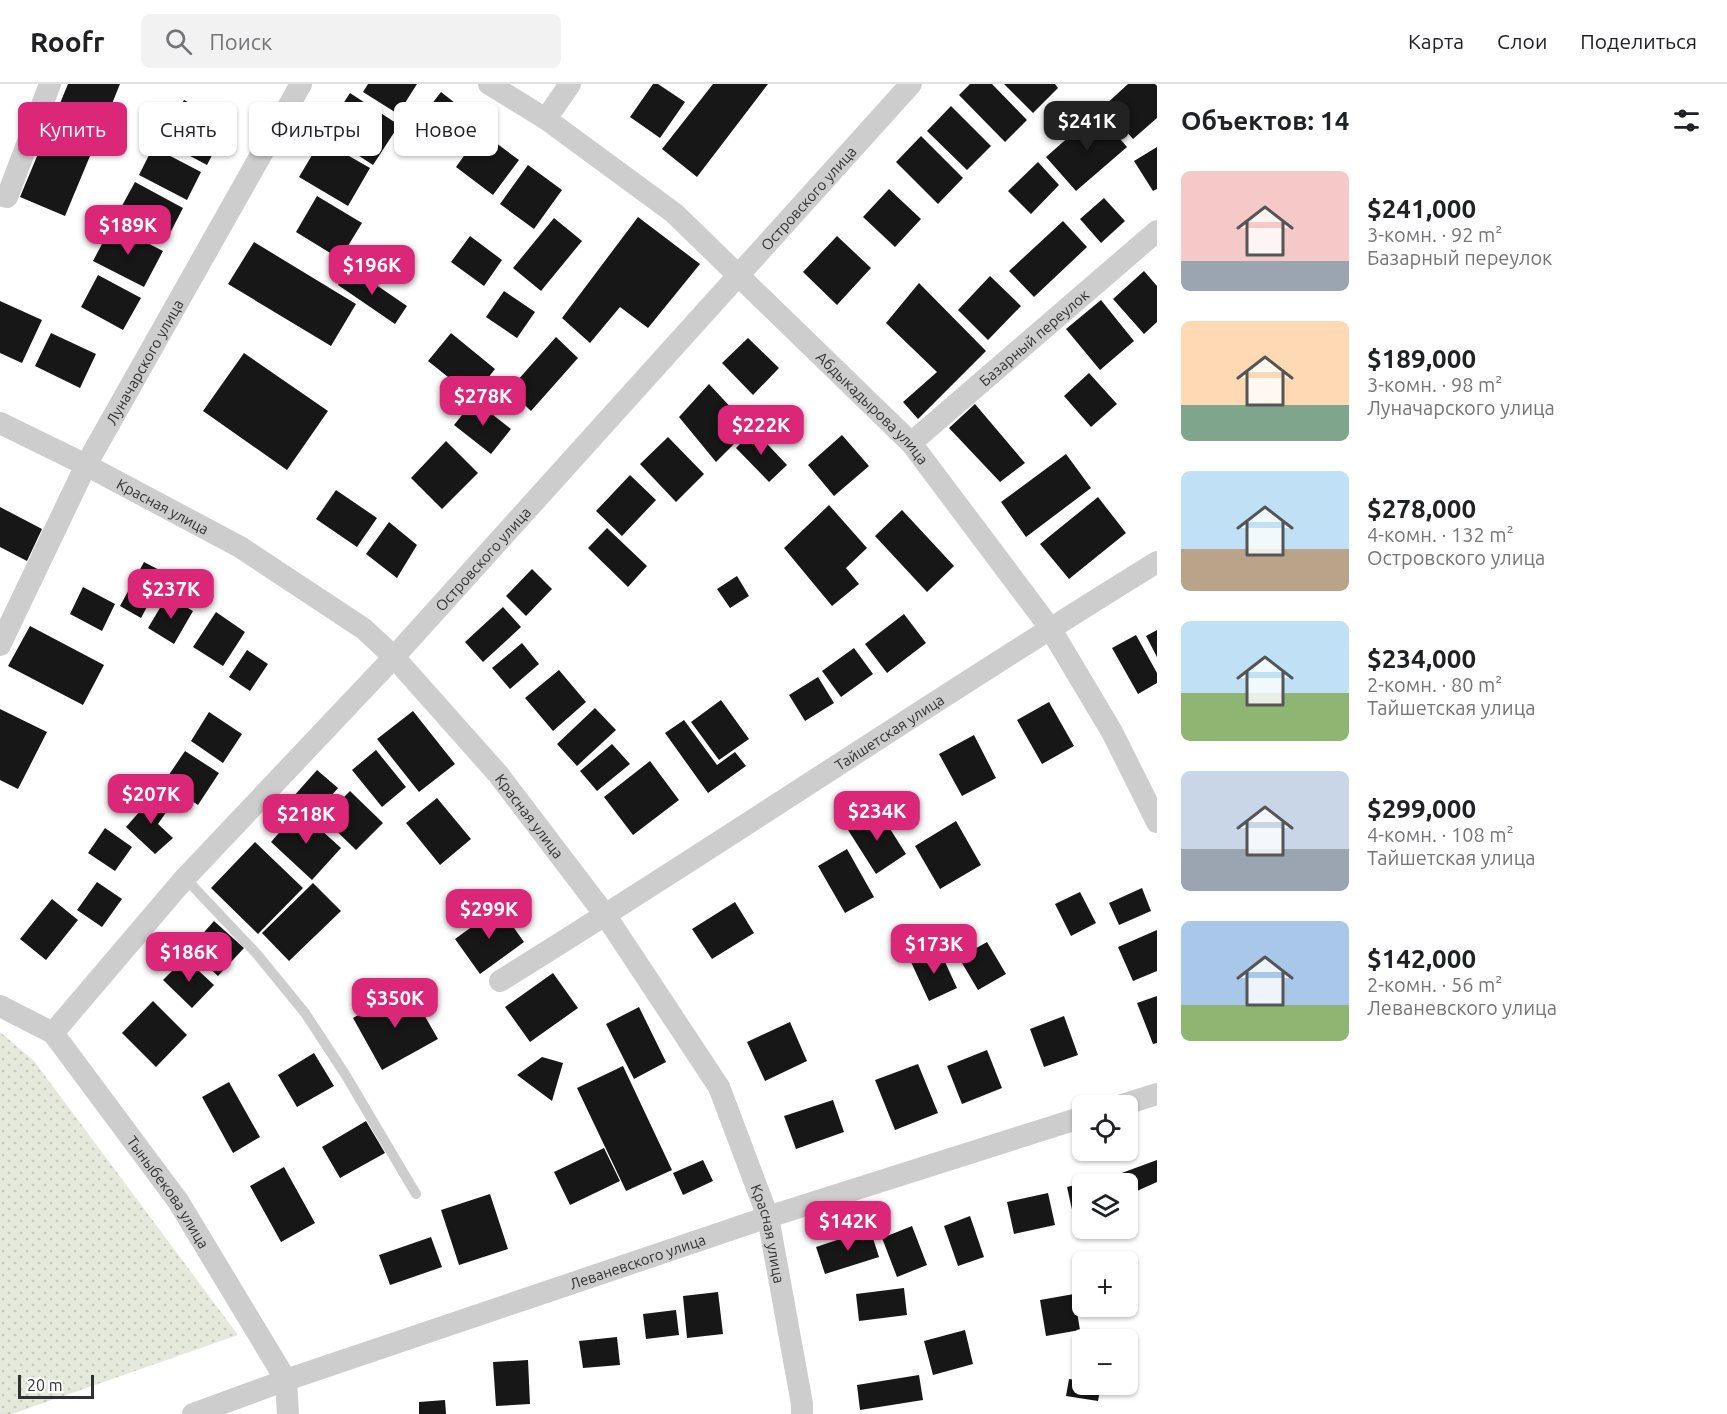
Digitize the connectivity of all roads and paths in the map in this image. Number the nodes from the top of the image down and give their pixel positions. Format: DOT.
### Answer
graph roads {
  1 [pos="50,84"];
  2 [pos="301,84"];
  3 [pos="489,84"];
  4 [pos="570,84"];
  5 [pos="911,84"];
  6 [pos="546,119"];
  7 [pos="0,195"];
  8 [pos="1157,231"];
  9 [pos="738,274"];
  10 [pos="0,423"];
  11 [pos="911,443"];
  12 [pos="86,465"];
  13 [pos="1157,562"];
  14 [pos="1050,627"];
  15 [pos="0,645"];
  16 [pos="394,657"];
  17 [pos="1157,822"];
  18 [pos="185,878"];
  19 [pos="606,916"];
  20 [pos="500,981"];
  21 [pos="0,1006"];
  22 [pos="53,1033"];
  23 [pos="1157,1094"];
  24 [pos="1138,1100"];
  25 [pos="1072,1120"];
  26 [pos="416,1194"];
  27 [pos="768,1217"];
  28 [pos="286,1380"];
  29 [pos="193,1414"];
  30 [pos="288,1414"];
  31 [pos="802,1414"];
  1 -- 7 [label="street"];
  2 -- 12 [label="street, Луначарского улица"];
  3 -- 6 [label="street, Абдыкадырова улица"];
  4 -- 6 [label="street"];
  5 -- 9 [label="street, Островского улица"];
  6 -- 9 [label="street, Абдыкадырова улица"];
  8 -- 11 [label="street, Базарный переулок"];
  9 -- 11 [label="street, Абдыкадырова улица"];
  9 -- 16 [label="street, Островского улица"];
  10 -- 12 [label="street, Красная улица"];
  11 -- 14 [label="street, Абдыкадырова улица"];
  12 -- 15 [label="street, Луначарского улица"];
  12 -- 16 [label="street, Красная улица"];
  13 -- 14 [label="street, Тайшетская улица"];
  14 -- 17 [label="street, Абдыкадырова улица"];
  14 -- 19 [label="street, Тайшетская улица"];
  16 -- 18 [label="street, Островского улица"];
  16 -- 19 [label="street, Красная улица"];
  18 -- 22 [label="street, Островского улица"];
  18 -- 26 [label="lane"];
  19 -- 20 [label="street, Тайшетская улица"];
  19 -- 27 [label="street, Красная улица"];
  21 -- 22 [label="street, Тыныбекова улица"];
  22 -- 28 [label="street, Тыныбекова улица"];
  23 -- 24 [label="street"];
  25 -- 27 [label="street, Леваневского улица"];
  27 -- 28 [label="street, Леваневского улица"];
  27 -- 31 [label="street, Красная улица"];
  28 -- 29 [label="street, Леваневского улица"];
  28 -- 30 [label="street, Тыныбекова улица"];
}
